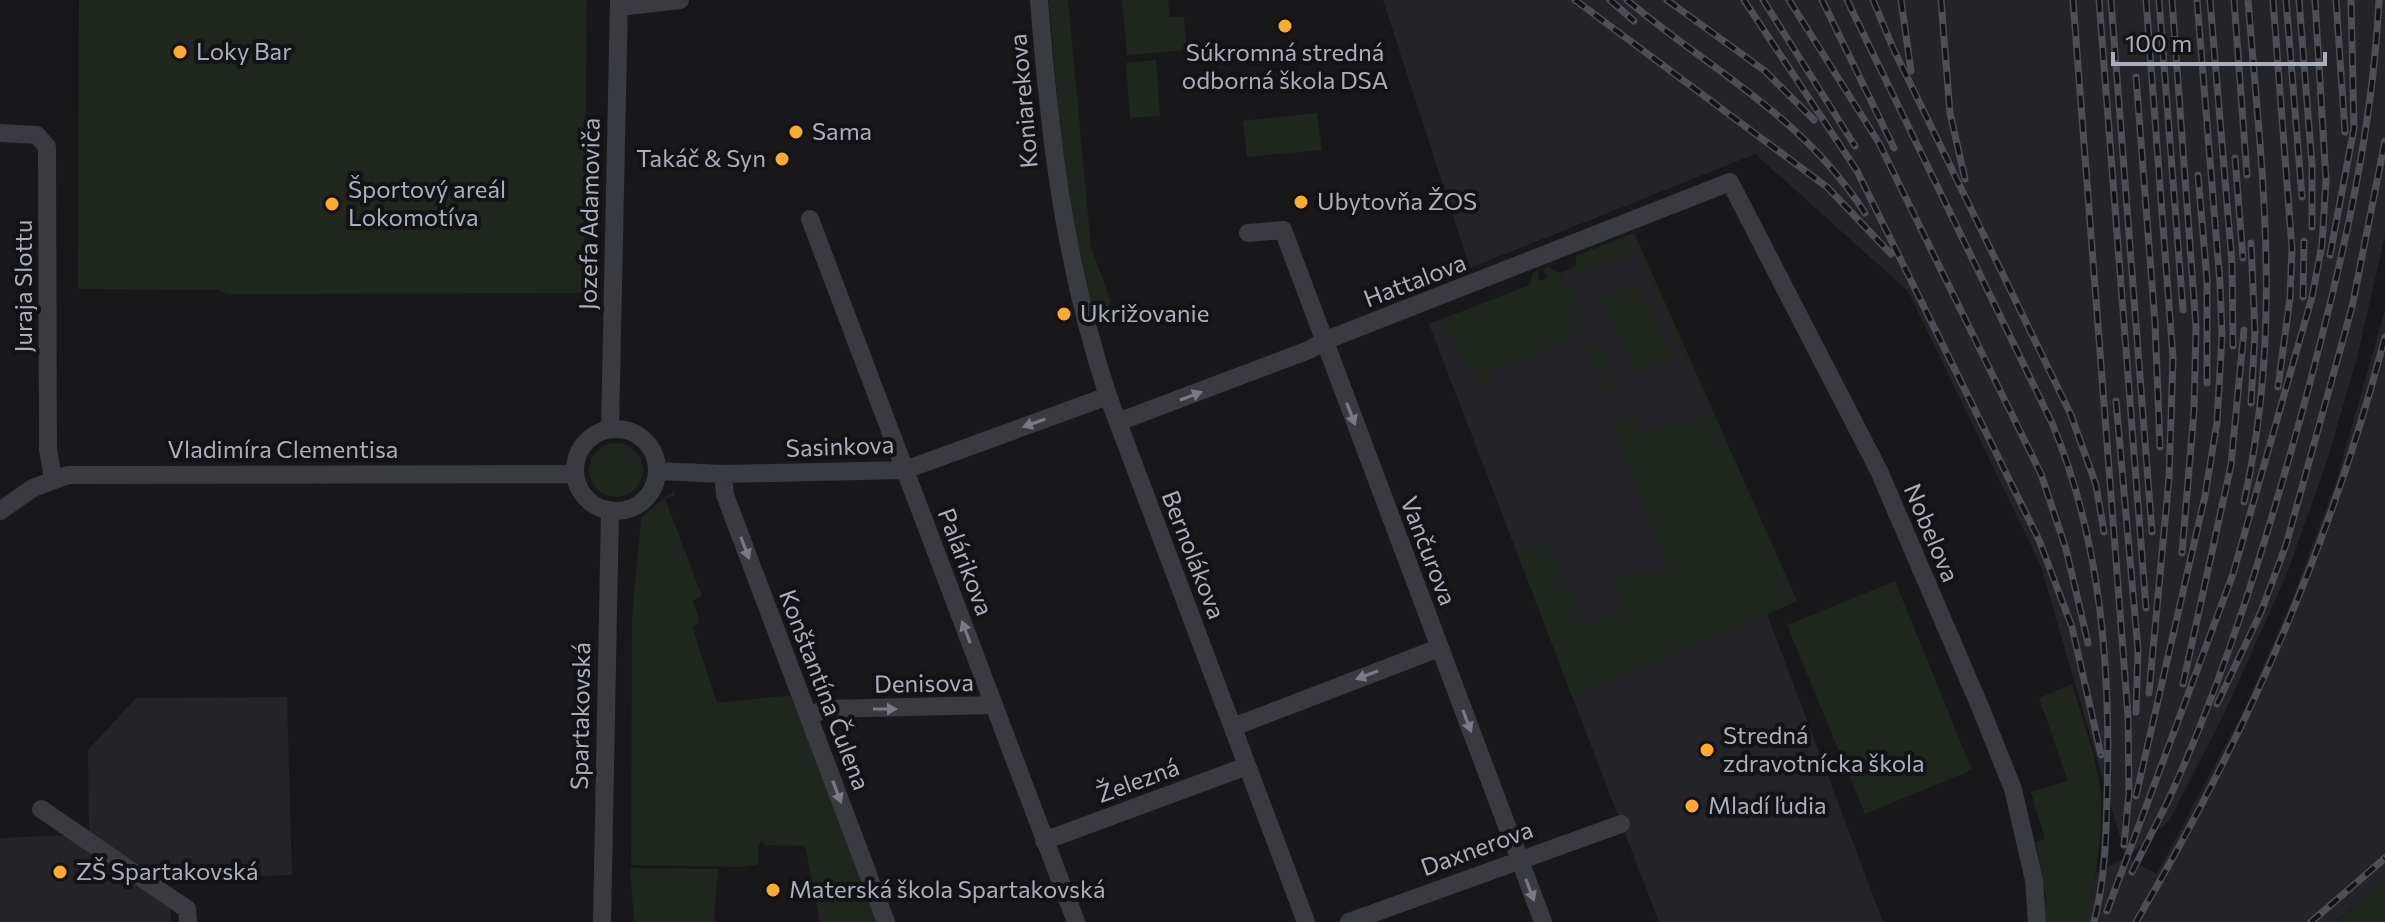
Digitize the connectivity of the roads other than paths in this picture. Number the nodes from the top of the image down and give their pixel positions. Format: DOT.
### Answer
graph roads {
  1 [pos="680,0"];
  2 [pos="1039,0"];
  3 [pos="619,4"];
  4 [pos="0,133"];
  5 [pos="1730,182"];
  6 [pos="1058,198"];
  7 [pos="810,219"];
  8 [pos="1248,233"];
  9 [pos="1324,341"];
  10 [pos="1108,396"];
  11 [pos="1118,422"];
  12 [pos="610,429"];
  13 [pos="905,470"];
  14 [pos="658,471"];
  15 [pos="575,474"];
  16 [pos="723,474"];
  17 [pos="53,478"];
  18 [pos="610,510"];
  19 [pos="0,511"];
  20 [pos="1439,648"];
  21 [pos="993,705"];
  22 [pos="808,716"];
  23 [pos="1233,727"];
  24 [pos="1247,766"];
  25 [pos="41,809"];
  26 [pos="1621,824"];
  27 [pos="1044,841"];
  28 [pos="1518,859"];
  29 [pos="188,922"];
  30 [pos="602,922"];
  31 [pos="886,922"];
  32 [pos="1076,922"];
  33 [pos="1306,922"];
  34 [pos="1349,922"];
  35 [pos="1543,922"];
  36 [pos="2037,922"];
  1 -- 3 [label="street"];
  2 -- 6 [label="street, Koniarekova"];
  3 -- 12 [label="street, Jozefa Adamoviča"];
  4 -- 17 [label="street, Juraja Slottu"];
  5 -- 9 [label="street, Hattalova"];
  5 -- 36 [label="street, Nobelova"];
  6 -- 10 [label="street, Bernolákova"];
  7 -- 13 [label="street, Palárikova"];
  8 -- 9 [label="street, Vančurova"];
  11 -- 9 [label="street, Hattalova, one-way"];
  9 -- 20 [label="street, Vančurova, one-way"];
  10 -- 11 [label="street, Bernolákova"];
  10 -- 13 [label="street, Sasinkova, one-way"];
  11 -- 23 [label="street, Bernolákova"];
  12 -- 14 [label="street"];
  12 -- 15 [label="street"];
  13 -- 16 [label="street, Sasinkova"];
  21 -- 13 [label="street, Palárikova, one-way"];
  14 -- 16 [label="street, Sasinkova"];
  14 -- 18 [label="street"];
  15 -- 17 [label="street, Vladimíra Clementisa"];
  15 -- 18 [label="street"];
  16 -- 22 [label="street, Konštantína Čulena, one-way"];
  17 -- 19 [label="street, Vladimíra Clementisa"];
  18 -- 30 [label="street, Spartakovská"];
  20 -- 23 [label="street, one-way"];
  20 -- 28 [label="street, Vančurova, one-way"];
  22 -- 21 [label="street, Denisova, one-way"];
  21 -- 27 [label="street, Palárikova"];
  22 -- 31 [label="street, Konštantína Čulena, one-way"];
  23 -- 24 [label="street, Bernolákova"];
  24 -- 27 [label="street, Železná"];
  24 -- 33 [label="street, Bernolákova"];
  25 -- 29 [label="street"];
  26 -- 28 [label="street, Daxnerova"];
  27 -- 32 [label="street, Palárikova"];
  28 -- 34 [label="street, Daxnerova"];
  28 -- 35 [label="street, Vančurova, one-way"];
}
